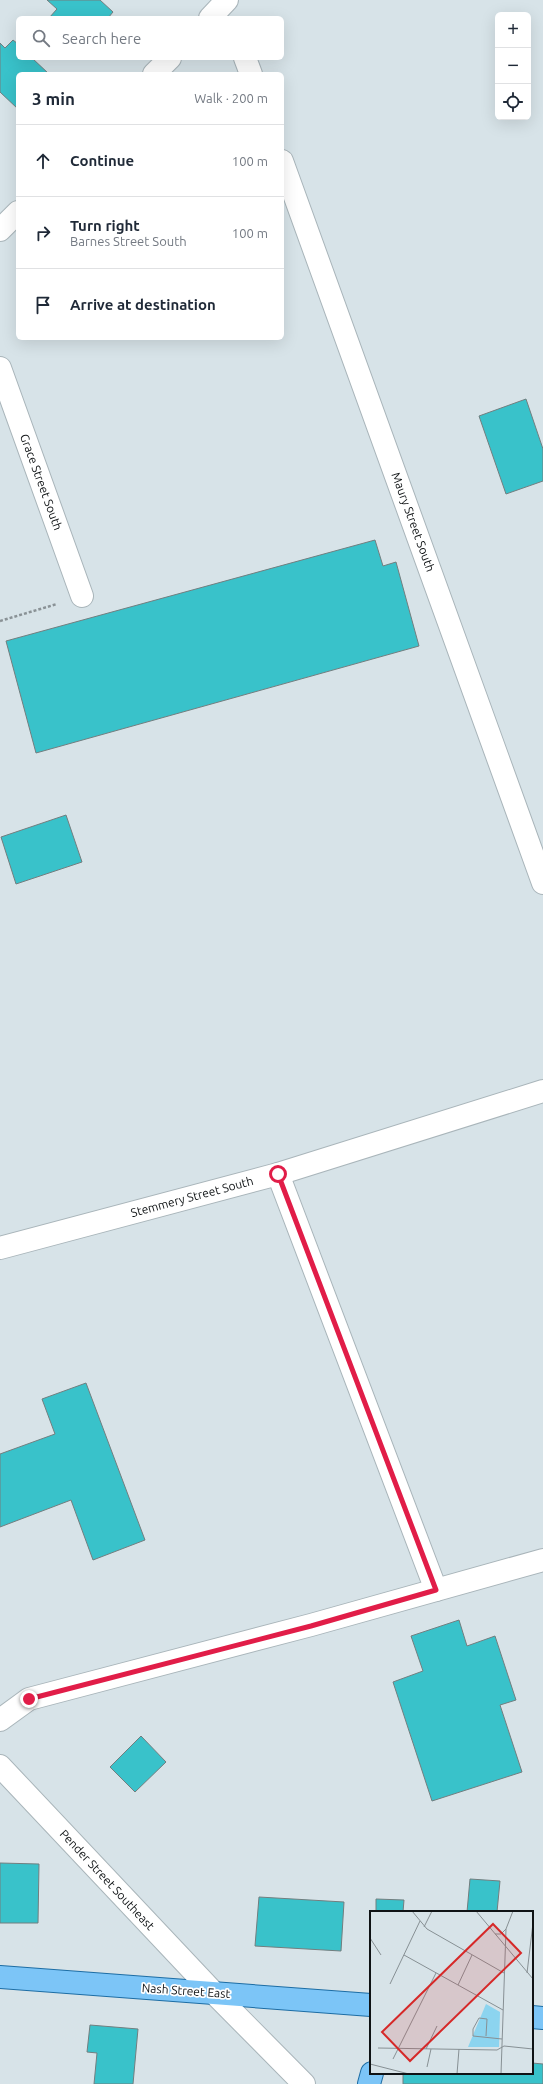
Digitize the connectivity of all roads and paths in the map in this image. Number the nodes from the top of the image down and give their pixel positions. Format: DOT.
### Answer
graph roads {
  1 [pos="227,5"];
  2 [pos="213,16"];
  3 [pos="168,60"];
  4 [pos="246,60"];
  5 [pos="156,72"];
  6 [pos="250,72"];
  7 [pos="284,167"];
  8 [pos="16,214"];
  9 [pos="0,230"];
  10 [pos="0,368"];
  11 [pos="82,596"];
  12 [pos="0,621"];
  13 [pos="543,883"];
  14 [pos="543,1091"];
  15 [pos="278,1174"];
  16 [pos="0,1248"];
  17 [pos="543,1560"];
  18 [pos="436,1590"];
  19 [pos="0,1720"];
  20 [pos="0,1766"];
  21 [pos="0,1977"];
  22 [pos="214,1993"];
  23 [pos="370,2005"];
  24 [pos="533,2017"];
  25 [pos="543,2018"];
  26 [pos="372,2074"];
  27 [pos="304,2084"];
  28 [pos="369,2084"];
  1 -- 2 [label="street"];
  3 -- 5 [label="street"];
  4 -- 6 [label="street"];
  7 -- 13 [label="street, Maury Street South"];
  8 -- 9 [label="street"];
  10 -- 11 [label="street, Grace Street South"];
  11 -- 12 [label="path"];
  14 -- 15 [label="street, Stemmery Street South"];
  15 -- 16 [label="street, Stemmery Street South"];
  15 -- 18 [label="street"];
  17 -- 18 [label="street"];
  18 -- 19 [label="street"];
  20 -- 22 [label="street, Pender Street Southeast"];
  21 -- 22 [label="main road, Nash Street East"];
  22 -- 23 [label="main road, Nash Street East"];
  22 -- 27 [label="street, Pender Street Southeast"];
  24 -- 25 [label="main road"];
  26 -- 28 [label="main road"];
}
